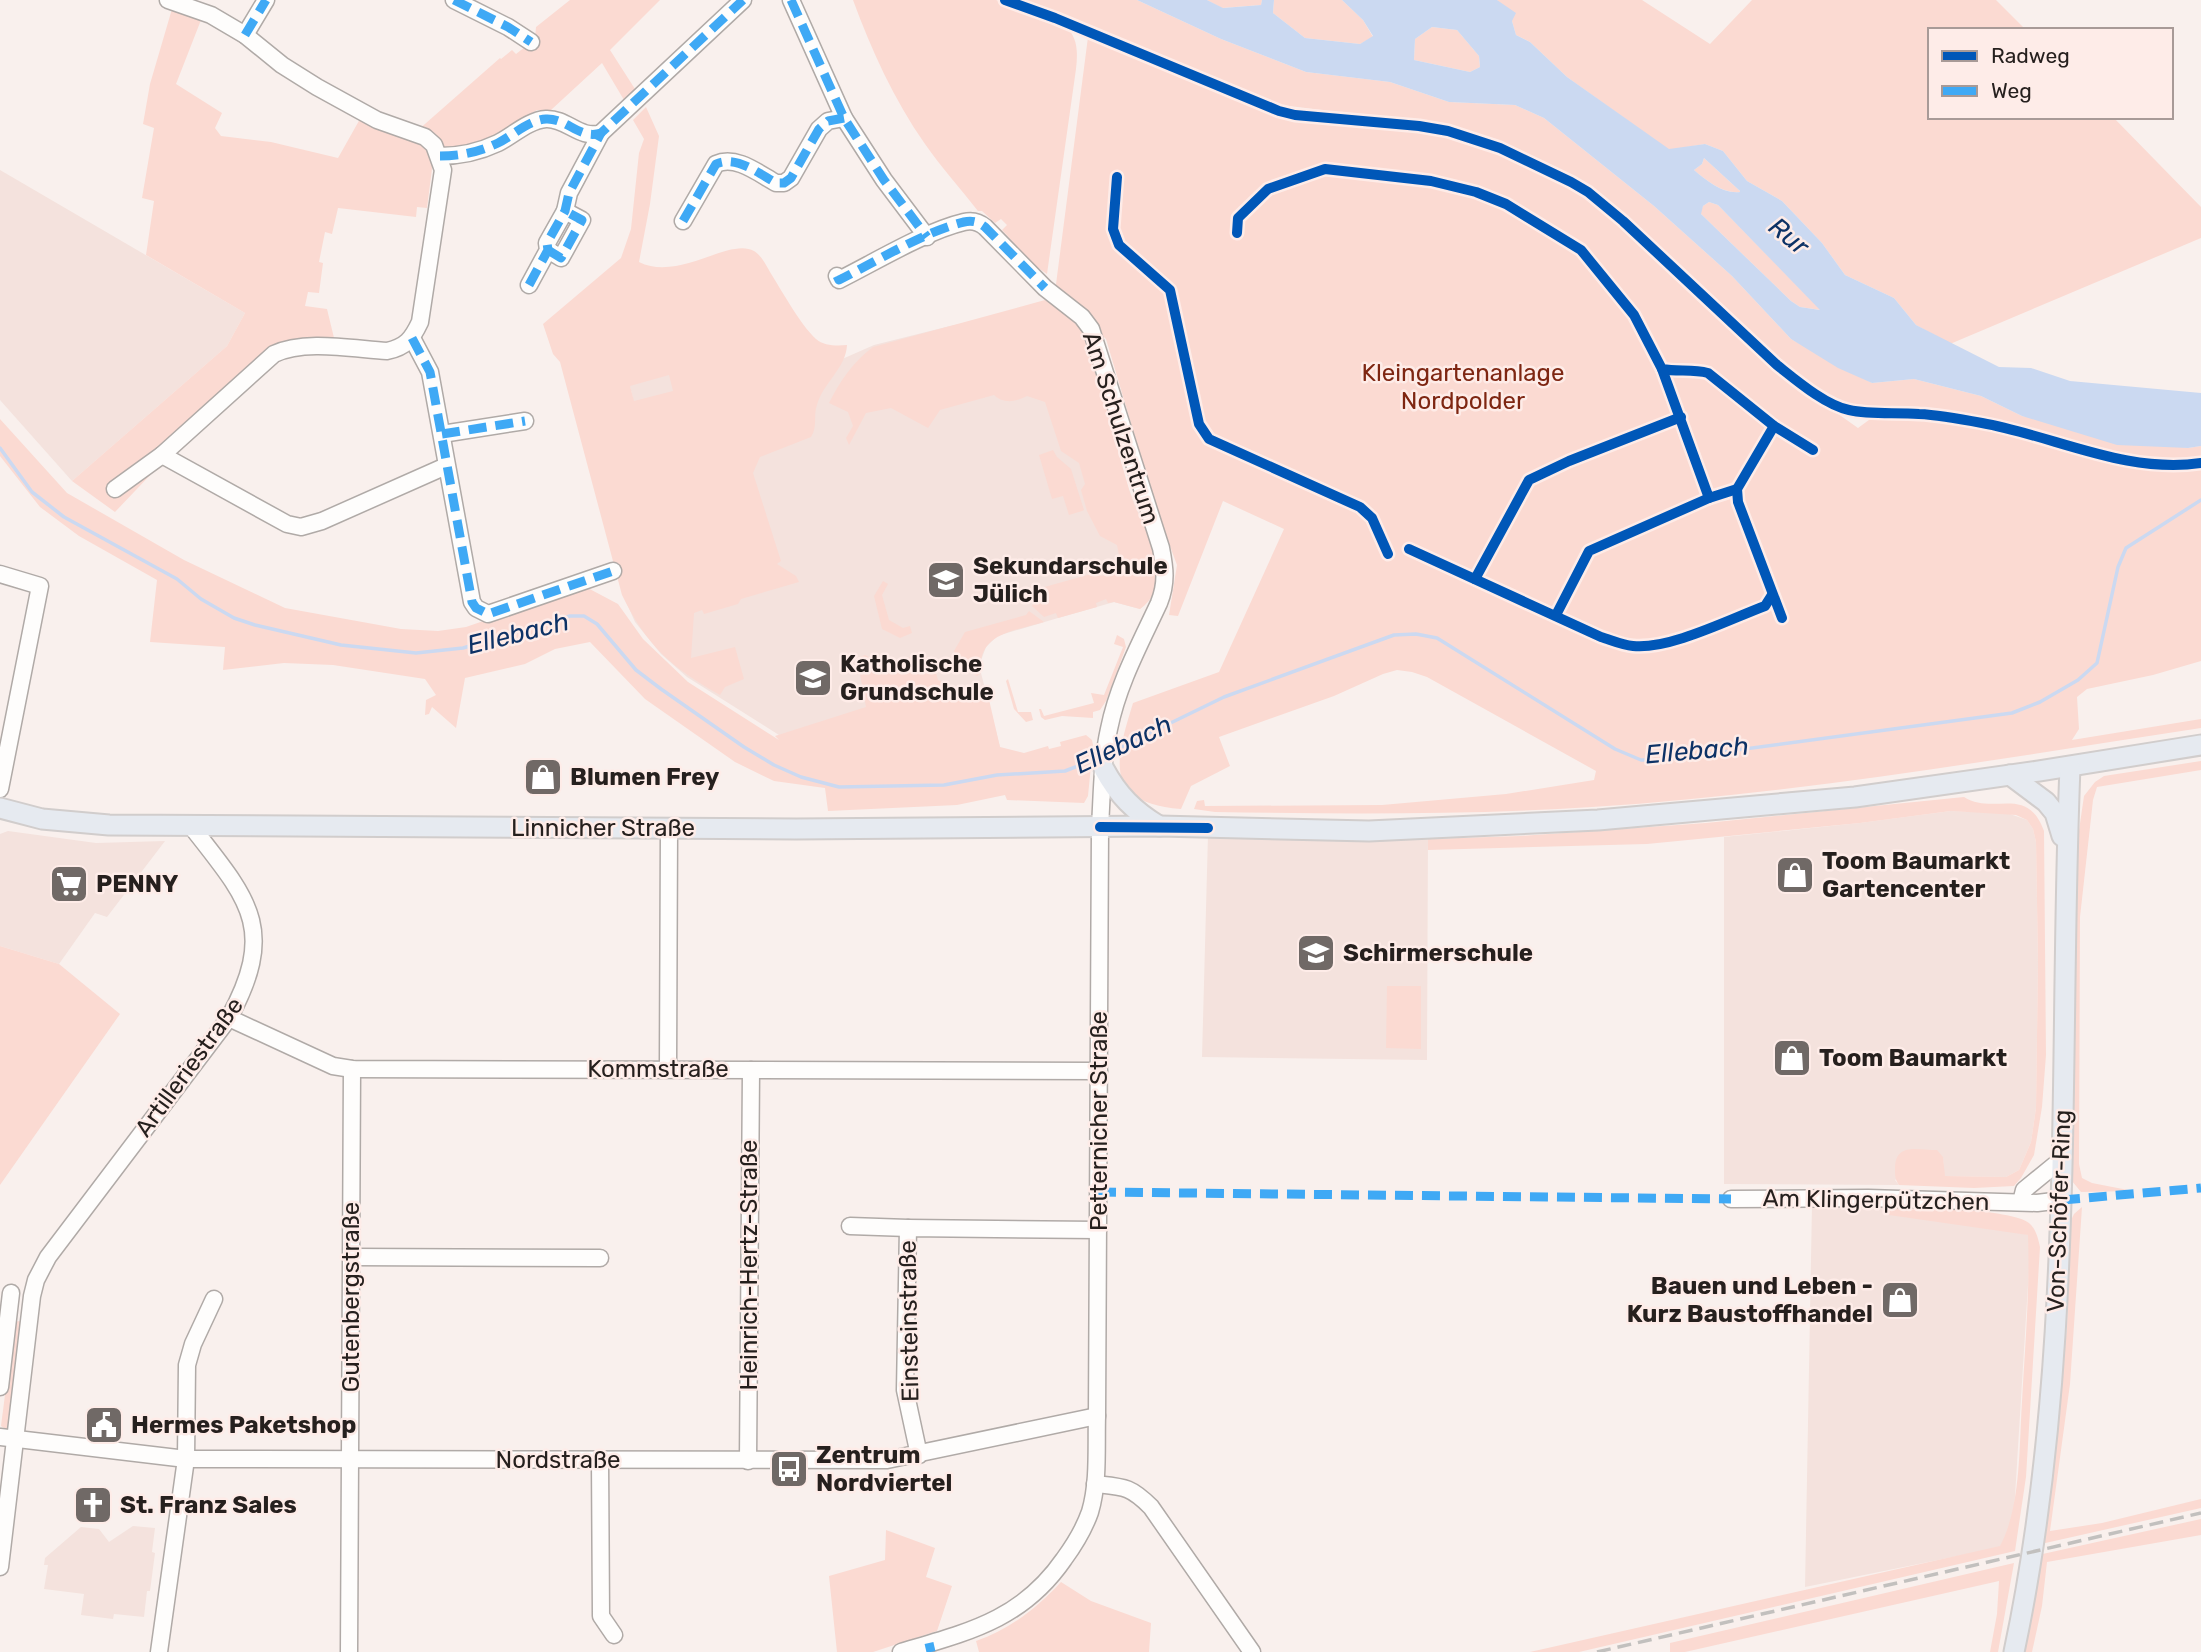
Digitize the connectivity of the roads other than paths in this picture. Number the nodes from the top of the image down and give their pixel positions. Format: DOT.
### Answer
graph roads {
  1 [pos="168,0"];
  2 [pos="266,0"];
  3 [pos="454,0"];
  4 [pos="743,0"];
  5 [pos="791,0"];
  6 [pos="245,34"];
  7 [pos="531,42"];
  8 [pos="844,118"];
  9 [pos="601,133"];
  10 [pos="440,156"];
  11 [pos="683,221"];
  12 [pos="927,237"];
  13 [pos="837,276"];
  14 [pos="529,285"];
  15 [pos="412,338"];
  16 [pos="525,421"];
  17 [pos="442,434"];
  18 [pos="162,455"];
  19 [pos="446,466"];
  20 [pos="115,489"];
  21 [pos="613,571"];
  22 [pos="0,574"];
  23 [pos="2201,745"];
  24 [pos="1105,766"];
  25 [pos="2070,766"];
  26 [pos="2010,775"];
  27 [pos="0,789"];
  28 [pos="0,808"];
  29 [pos="191,826"];
  30 [pos="1159,826"];
  31 [pos="1100,827"];
  32 [pos="669,829"];
  33 [pos="2066,846"];
  34 [pos="229,1018"];
  35 [pos="668,1068"];
  36 [pos="352,1069"];
  37 [pos="751,1070"];
  38 [pos="1099,1071"];
  39 [pos="2062,1159"];
  40 [pos="1731,1199"];
  41 [pos="2062,1200"];
  42 [pos="2021,1202"];
  43 [pos="850,1226"];
  44 [pos="908,1228"];
  45 [pos="1098,1230"];
  46 [pos="352,1257"];
  47 [pos="600,1258"];
  48 [pos="5,1292"];
  49 [pos="32,1296"];
  50 [pos="214,1299"];
  51 [pos="0,1387"];
  52 [pos="1097,1416"];
  53 [pos="8,1437"];
  54 [pos="919,1455"];
  55 [pos="186,1459"];
  56 [pos="351,1460"];
  57 [pos="600,1460"];
  58 [pos="748,1461"];
  59 [pos="1095,1484"];
  60 [pos="0,1567"];
  61 [pos="614,1635"];
  62 [pos="930,1648"];
  63 [pos="159,1652"];
  64 [pos="349,1652"];
  65 [pos="901,1652"];
  66 [pos="1252,1652"];
  67 [pos="2014,1652"];
  1 -- 6 [label="street"];
  2 -- 6 [label="street"];
  3 -- 7 [label="street"];
  4 -- 9 [label="street"];
  5 -- 8 [label="street"];
  6 -- 10 [label="street"];
  8 -- 11 [label="street"];
  8 -- 12 [label="street"];
  9 -- 10 [label="street"];
  9 -- 14 [label="street"];
  10 -- 15 [label="street"];
  12 -- 13 [label="street, Am Schulzentrum"];
  12 -- 24 [label="street, Am Schulzentrum"];
  15 -- 17 [label="street"];
  15 -- 18 [label="street"];
  16 -- 17 [label="street"];
  17 -- 19 [label="street"];
  18 -- 19 [label="street"];
  18 -- 20 [label="street"];
  19 -- 21 [label="street"];
  22 -- 27 [label="street"];
  23 -- 25 [label="main road, Linnicher Straße"];
  24 -- 30 [label="main road"];
  24 -- 31 [label="street, Am Schulzentrum"];
  25 -- 26 [label="main road, Linnicher Straße"];
  25 -- 33 [label="main road, Von-Schöfer-Ring"];
  26 -- 30 [label="main road, Linnicher Straße"];
  26 -- 33 [label="main road"];
  28 -- 29 [label="main road, Linnicher Straße"];
  29 -- 32 [label="main road, Linnicher Straße"];
  29 -- 34 [label="street, Artilleriestraße"];
  30 -- 31 [label="main road, Linnicher Straße"];
  31 -- 32 [label="main road, Linnicher Straße"];
  31 -- 38 [label="street, Petternicher Straße"];
  32 -- 35 [label="street"];
  33 -- 39 [label="main road, Von-Schöfer-Ring"];
  34 -- 36 [label="street, Kommstraße"];
  34 -- 49 [label="street, Artilleriestraße"];
  35 -- 36 [label="street, Kommstraße"];
  35 -- 37 [label="street, Kommstraße"];
  36 -- 46 [label="street, Gutenbergstraße"];
  37 -- 38 [label="street, Kommstraße"];
  37 -- 58 [label="street, Heinrich-Hertz-Straße"];
  38 -- 45 [label="street, Petternicher Straße"];
  39 -- 41 [label="main road, Von-Schöfer-Ring"];
  39 -- 42 [label="street, Am Klingerpützchen"];
  40 -- 42 [label="street, Am Klingerpützchen"];
  41 -- 42 [label="street, Am Klingerpützchen"];
  41 -- 67 [label="main road, Von-Schöfer-Ring"];
  43 -- 44 [label="street, Einsteinstraße"];
  44 -- 45 [label="street, Einsteinstraße"];
  44 -- 54 [label="street, Einsteinstraße"];
  45 -- 52 [label="street, Petternicher Straße"];
  46 -- 47 [label="street"];
  46 -- 56 [label="street, Gutenbergstraße"];
  48 -- 49 [label="street"];
  48 -- 51 [label="street"];
  49 -- 53 [label="street, Artilleriestraße"];
  50 -- 55 [label="street"];
  52 -- 54 [label="street, Nordstraße"];
  52 -- 59 [label="street, Petternicher Straße"];
  53 -- 55 [label="street, Nordstraße"];
  53 -- 60 [label="street, Artilleriestraße"];
  54 -- 58 [label="street, Nordstraße"];
  55 -- 56 [label="street, Nordstraße"];
  55 -- 63 [label="street"];
  56 -- 57 [label="street, Nordstraße"];
  56 -- 64 [label="street, Gutenbergstraße"];
  57 -- 58 [label="street, Nordstraße"];
  57 -- 61 [label="street"];
  59 -- 62 [label="street, Petternicher Straße"];
  59 -- 66 [label="street"];
  62 -- 65 [label="street, Petternicher Straße"];
}
